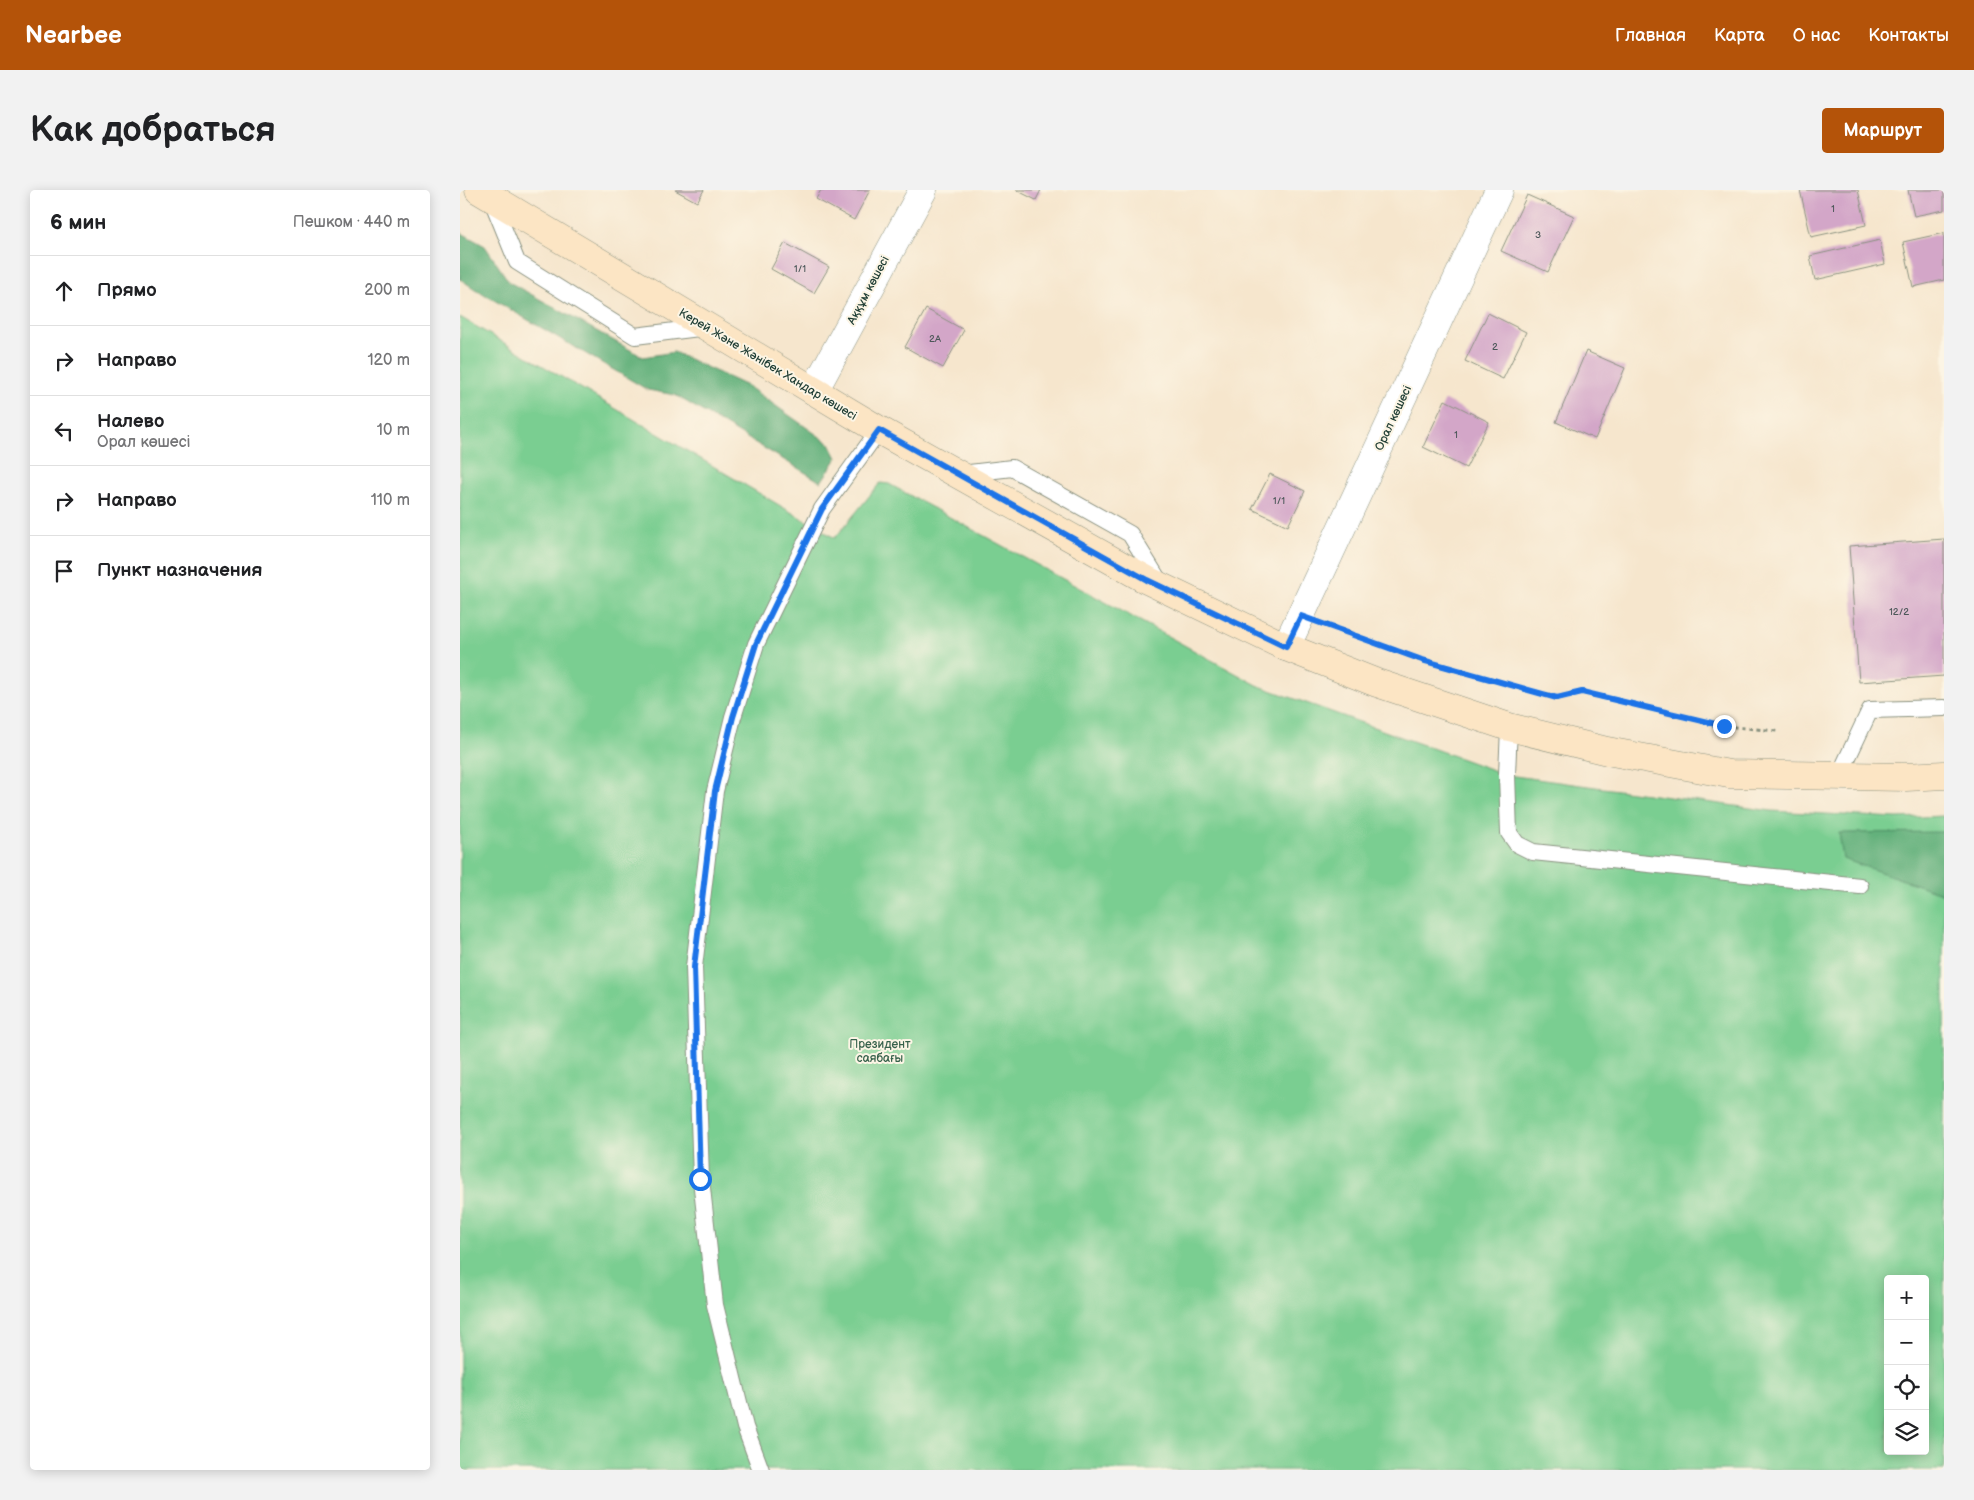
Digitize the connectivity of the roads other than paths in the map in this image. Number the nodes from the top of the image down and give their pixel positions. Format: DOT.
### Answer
graph roads {
  1 [pos="923,190"];
  2 [pos="1499,190"];
  3 [pos="484,193"];
  4 [pos="708,327"];
  5 [pos="814,391"];
  6 [pos="879,430"];
  7 [pos="1286,647"];
  8 [pos="1944,708"];
  9 [pos="1509,727"];
  10 [pos="1944,775"];
  11 [pos="1839,776"];
  12 [pos="1860,886"];
  13 [pos="761,1470"];
  1 -- 5 [label="street, Аққұм көшесі"];
  2 -- 7 [label="street, Орал көшесі"];
  3 -- 4 [label="main road, Керей Және Жәнібек Хандар көшесі"];
  3 -- 4 [label="lane"];
  4 -- 5 [label="main road, Керей Және Жәнібек Хандар көшесі"];
  5 -- 6 [label="main road, Керей Және Жәнібек Хандар көшесі"];
  6 -- 7 [label="main road, Керей Және Жәнібек Хандар көшесі"];
  6 -- 13 [label="lane"];
  7 -- 9 [label="main road, Керей Және Жәнібек Хандар көшесі"];
  8 -- 11 [label="lane"];
  9 -- 11 [label="main road, Керей Және Жәнібек Хандар көшесі"];
  9 -- 12 [label="lane"];
  10 -- 11 [label="main road, Керей Және Жәнібек Хандар көшесі"];
}
